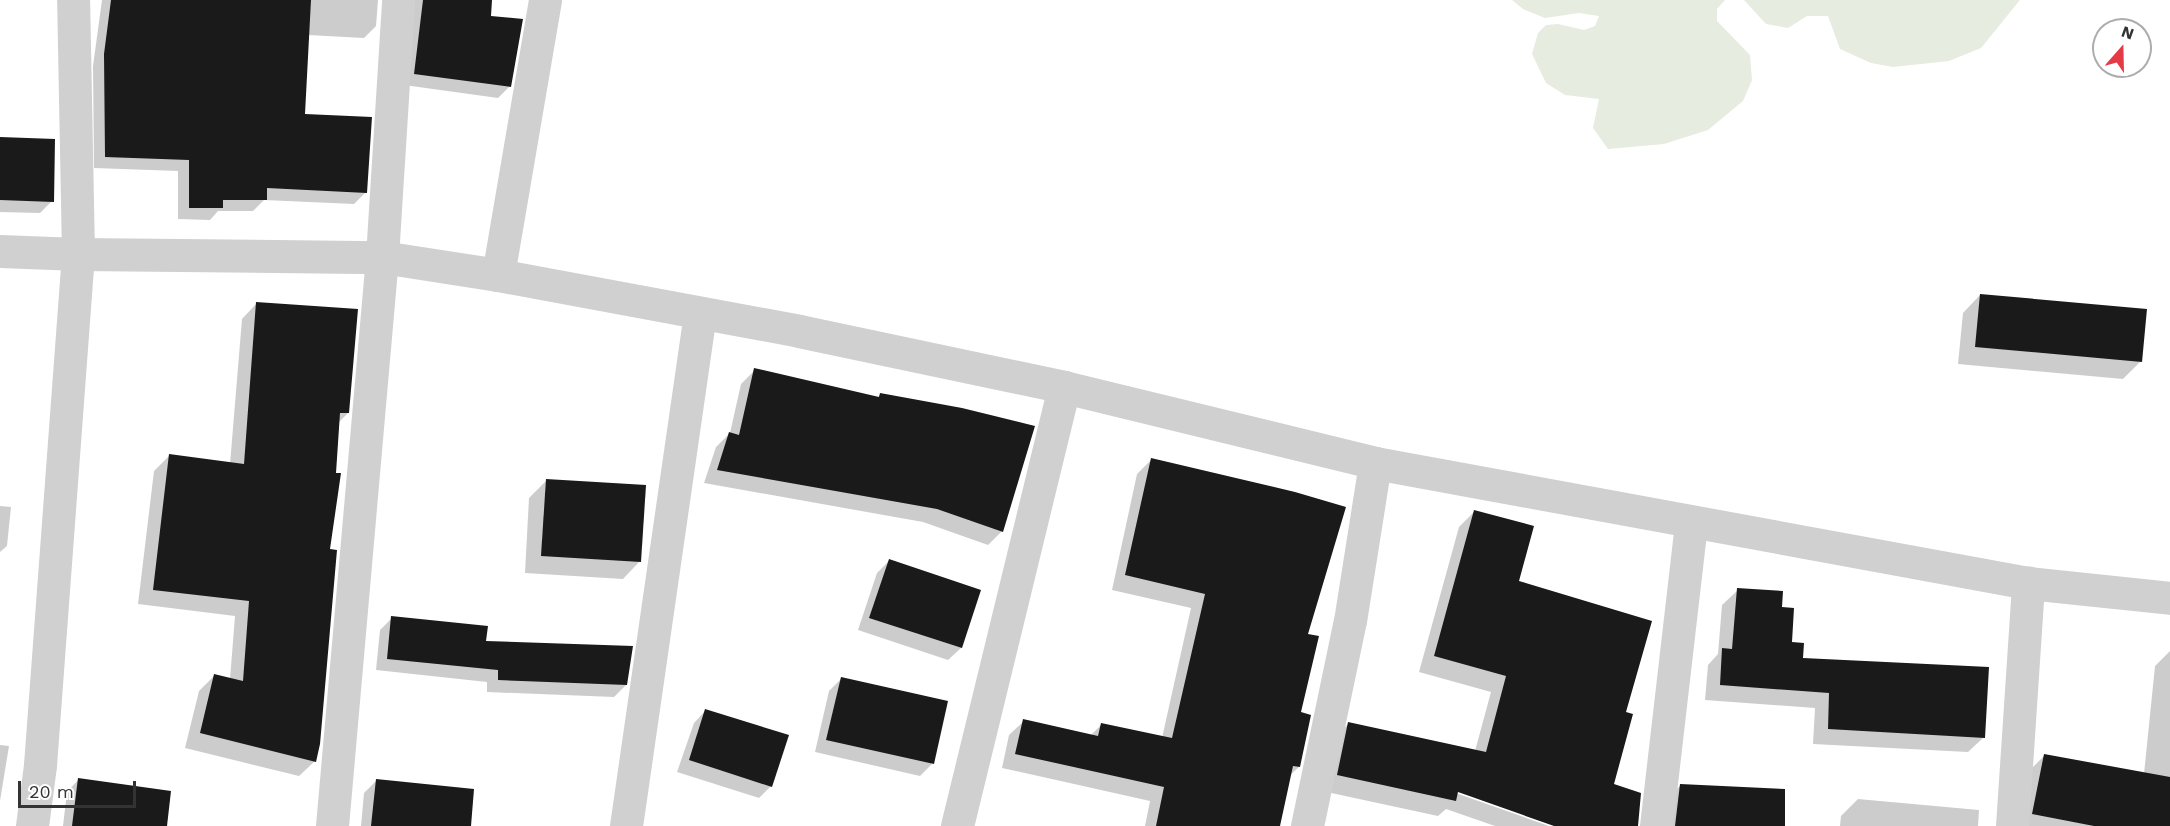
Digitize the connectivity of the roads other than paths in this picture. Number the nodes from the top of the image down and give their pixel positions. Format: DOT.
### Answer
graph roads {
  1 [pos="74,0"];
  2 [pos="398,0"];
  3 [pos="544,0"];
  4 [pos="0,251"];
  5 [pos="78,254"];
  6 [pos="382,257"];
  7 [pos="498,275"];
  8 [pos="700,312"];
  9 [pos="1064,387"];
  10 [pos="1375,463"];
  11 [pos="1691,523"];
  12 [pos="2028,583"];
  13 [pos="2170,598"];
  14 [pos="32,826"];
  15 [pos="332,826"];
  16 [pos="626,826"];
  17 [pos="957,826"];
  18 [pos="1307,826"];
  19 [pos="1656,826"];
  20 [pos="2012,826"];
  1 -- 5 [label="street"];
  2 -- 6 [label="street"];
  3 -- 7 [label="street"];
  4 -- 5 [label="street"];
  5 -- 6 [label="street"];
  5 -- 14 [label="street"];
  6 -- 7 [label="street"];
  6 -- 15 [label="street"];
  7 -- 8 [label="street"];
  8 -- 9 [label="street"];
  8 -- 16 [label="street"];
  9 -- 10 [label="street"];
  9 -- 17 [label="street"];
  10 -- 11 [label="street"];
  10 -- 18 [label="street"];
  11 -- 12 [label="street"];
  11 -- 19 [label="street"];
  12 -- 13 [label="street"];
  12 -- 20 [label="street"];
}
